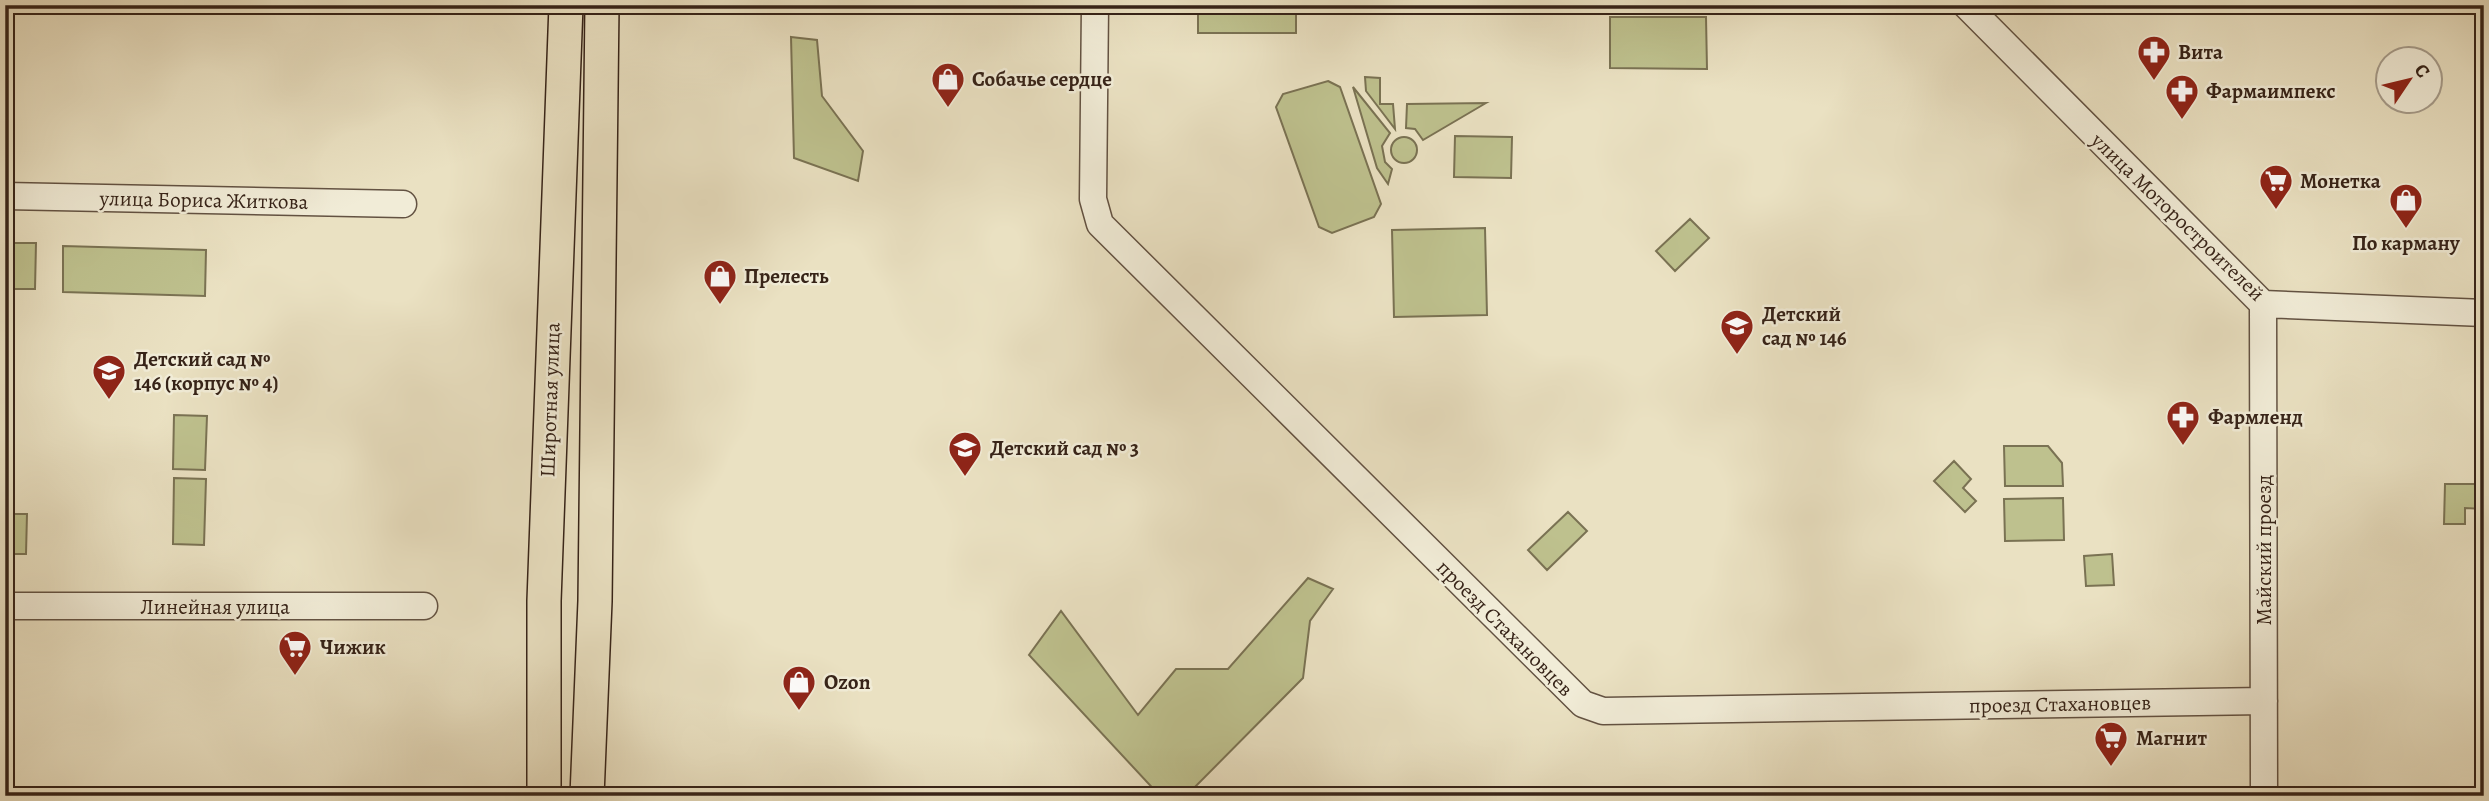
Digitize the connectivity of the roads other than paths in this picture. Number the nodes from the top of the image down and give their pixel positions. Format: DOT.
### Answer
graph roads {
  1 [pos="566,5"];
  2 [pos="602,5"];
  3 [pos="1095,5"];
  4 [pos="1966,5"];
  5 [pos="5,196"];
  6 [pos="403,204"];
  7 [pos="2263,304"];
  8 [pos="2484,313"];
  9 [pos="547,508"];
  10 [pos="596,508"];
  11 [pos="544,601"];
  12 [pos="595,601"];
  13 [pos="5,606"];
  14 [pos="424,606"];
  15 [pos="2264,701"];
  16 [pos="544,796"];
  17 [pos="587,796"];
  18 [pos="2264,796"];
  1 -- 9 [label="main road, Широтная улица"];
  2 -- 10 [label="main road, Широтная улица"];
  3 -- 15 [label="street, проезд Стахановцев"];
  4 -- 7 [label="street, улица Моторостроителей"];
  5 -- 6 [label="street, улица Бориса Житкова"];
  7 -- 8 [label="street, улица Моторостроителей"];
  7 -- 15 [label="street, Майский проезд"];
  9 -- 10 [label="main road"];
  9 -- 11 [label="main road, Широтная улица"];
  10 -- 12 [label="main road, Широтная улица"];
  11 -- 12 [label="main road"];
  11 -- 16 [label="main road, Широтная улица"];
  12 -- 17 [label="main road, Широтная улица"];
  13 -- 14 [label="street, Линейная улица"];
  15 -- 18 [label="street, Майский проезд"];
}
